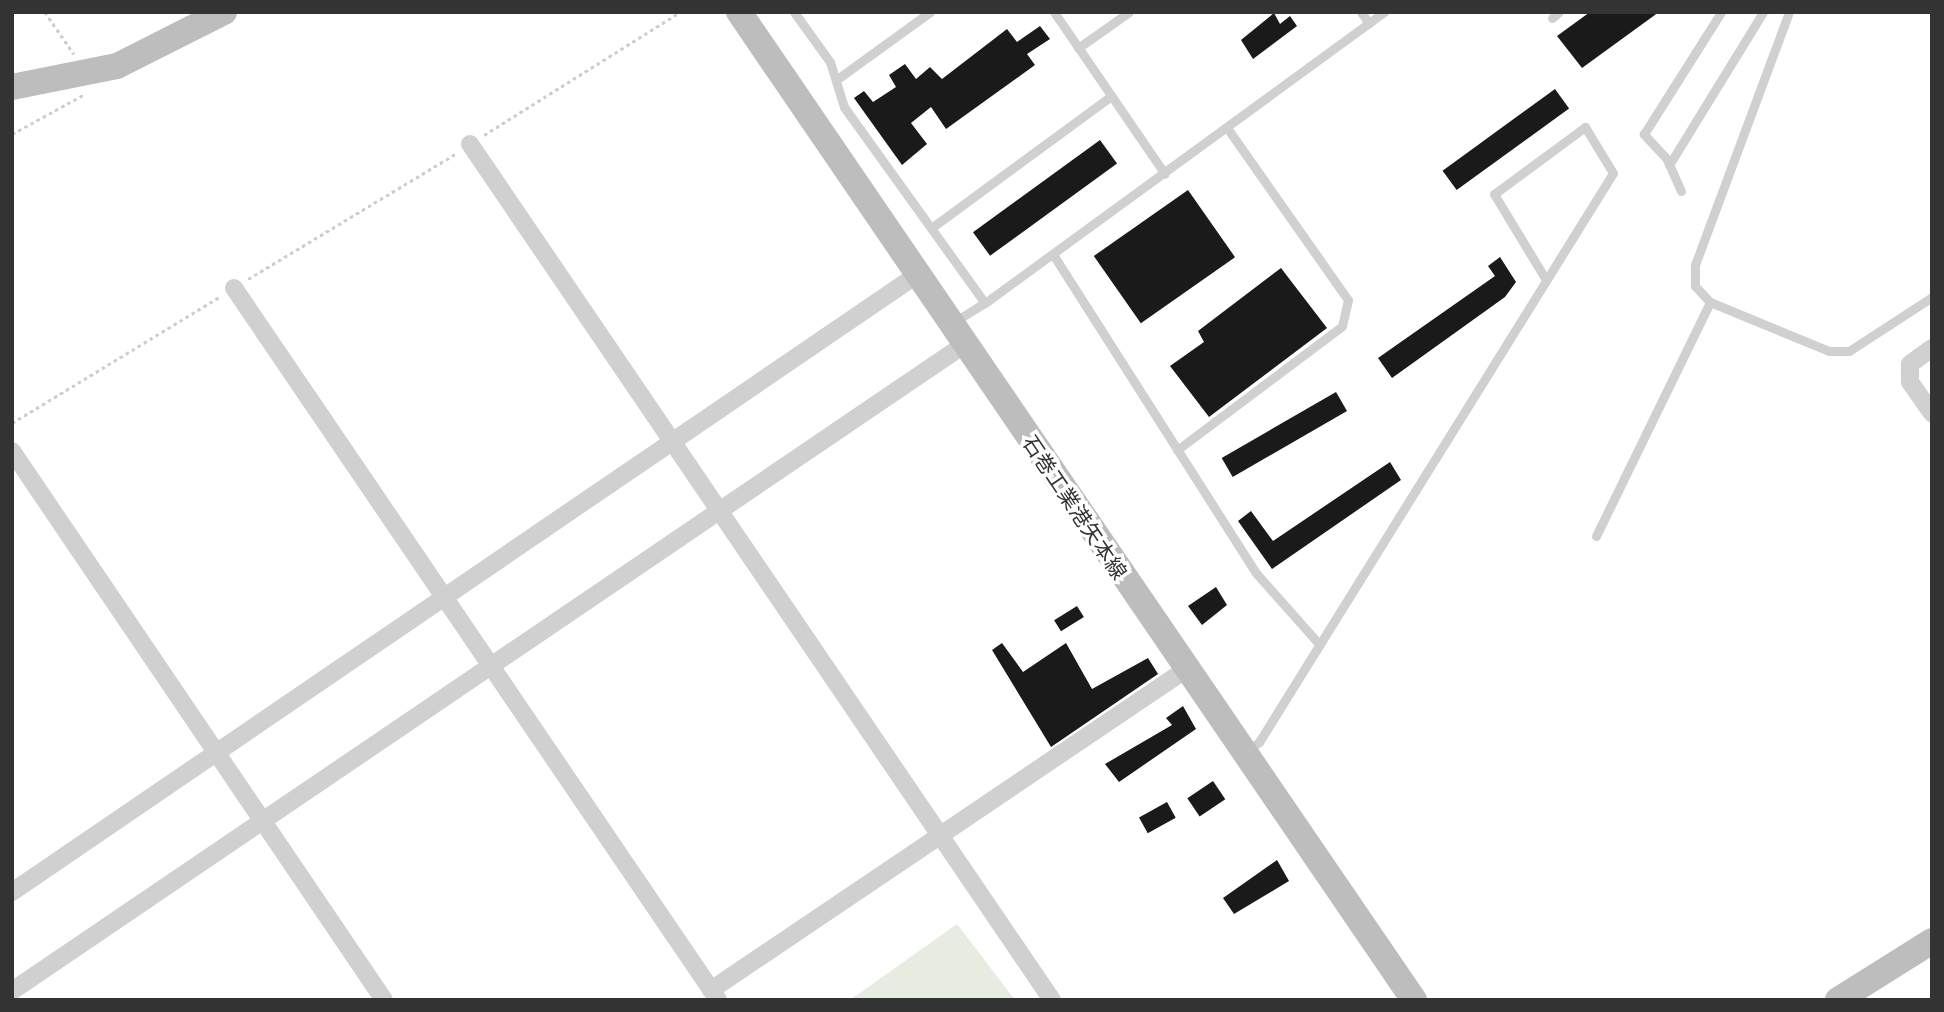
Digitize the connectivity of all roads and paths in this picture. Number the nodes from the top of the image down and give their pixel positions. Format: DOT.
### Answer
graph roads {
  1 [pos="45,12"];
  2 [pos="224,12"];
  3 [pos="680,12"];
  4 [pos="739,12"];
  5 [pos="794,12"];
  6 [pos="930,12"];
  7 [pos="1054,12"];
  8 [pos="1129,12"];
  9 [pos="1362,12"];
  10 [pos="1384,12"];
  11 [pos="1721,12"];
  12 [pos="1763,12"];
  13 [pos="1789,12"];
  14 [pos="1369,23"];
  15 [pos="1078,48"];
  16 [pos="86,75"];
  17 [pos="836,80"];
  18 [pos="12,87"];
  19 [pos="1111,96"];
  20 [pos="1227,128"];
  21 [pos="12,134"];
  22 [pos="470,145"];
  23 [pos="1669,165"];
  24 [pos="1165,174"];
  25 [pos="1681,191"];
  26 [pos="934,226"];
  27 [pos="1054,256"];
  28 [pos="918,274"];
  29 [pos="1546,280"];
  30 [pos="234,288"];
  31 [pos="1932,297"];
  32 [pos="1710,302"];
  33 [pos="985,303"];
  34 [pos="958,334"];
  35 [pos="1932,348"];
  36 [pos="1932,414"];
  37 [pos="12,423"];
  38 [pos="677,442"];
  39 [pos="1177,450"];
  40 [pos="12,451"];
  41 [pos="722,509"];
  42 [pos="1596,536"];
  43 [pos="448,597"];
  44 [pos="1320,645"];
  45 [pos="493,665"];
  46 [pos="1185,670"];
  47 [pos="217,752"];
  48 [pos="1244,753"];
  49 [pos="265,821"];
  50 [pos="940,835"];
  51 [pos="12,892"];
  52 [pos="1932,941"];
  53 [pos="12,990"];
  54 [pos="714,995"];
  55 [pos="384,1000"];
  56 [pos="1052,1000"];
  57 [pos="1414,1000"];
  58 [pos="1838,1000"];
  1 -- 16 [label="path"];
  2 -- 16 [label="main road"];
  3 -- 22 [label="path"];
  4 -- 28 [label="main road, 石巻工業港矢本線"];
  5 -- 17 [label="lane"];
  6 -- 17 [label="lane"];
  7 -- 15 [label="lane"];
  8 -- 15 [label="lane"];
  9 -- 14 [label="lane"];
  10 -- 14 [label="lane"];
  11 -- 23 [label="lane"];
  12 -- 23 [label="lane"];
  13 -- 32 [label="lane"];
  14 -- 20 [label="lane"];
  15 -- 19 [label="lane"];
  16 -- 18 [label="main road"];
  16 -- 21 [label="path"];
  17 -- 26 [label="lane"];
  19 -- 24 [label="lane"];
  19 -- 26 [label="lane"];
  20 -- 24 [label="lane"];
  20 -- 39 [label="lane"];
  22 -- 30 [label="path"];
  22 -- 38 [label="street"];
  23 -- 25 [label="lane"];
  24 -- 27 [label="lane"];
  26 -- 33 [label="lane"];
  27 -- 33 [label="lane"];
  27 -- 39 [label="lane"];
  28 -- 34 [label="main road, 石巻工業港矢本線"];
  28 -- 38 [label="street"];
  29 -- 29 [label="lane"];
  29 -- 44 [label="lane"];
  30 -- 37 [label="path"];
  30 -- 43 [label="street"];
  31 -- 32 [label="lane"];
  32 -- 42 [label="lane"];
  33 -- 34 [label="lane"];
  34 -- 41 [label="street"];
  34 -- 46 [label="main road, 石巻工業港矢本線"];
  35 -- 36 [label="street"];
  38 -- 41 [label="street"];
  38 -- 43 [label="street"];
  39 -- 44 [label="lane"];
  40 -- 47 [label="street"];
  41 -- 45 [label="street"];
  41 -- 50 [label="street"];
  43 -- 45 [label="street"];
  43 -- 47 [label="street"];
  44 -- 48 [label="lane"];
  45 -- 49 [label="street"];
  45 -- 54 [label="street"];
  46 -- 48 [label="main road, 石巻工業港矢本線"];
  46 -- 50 [label="street"];
  47 -- 49 [label="street"];
  47 -- 51 [label="street"];
  48 -- 57 [label="main road, 石巻工業港矢本線"];
  49 -- 53 [label="street"];
  49 -- 55 [label="street"];
  50 -- 54 [label="street"];
  50 -- 56 [label="street"];
  52 -- 58 [label="main road"];
}
